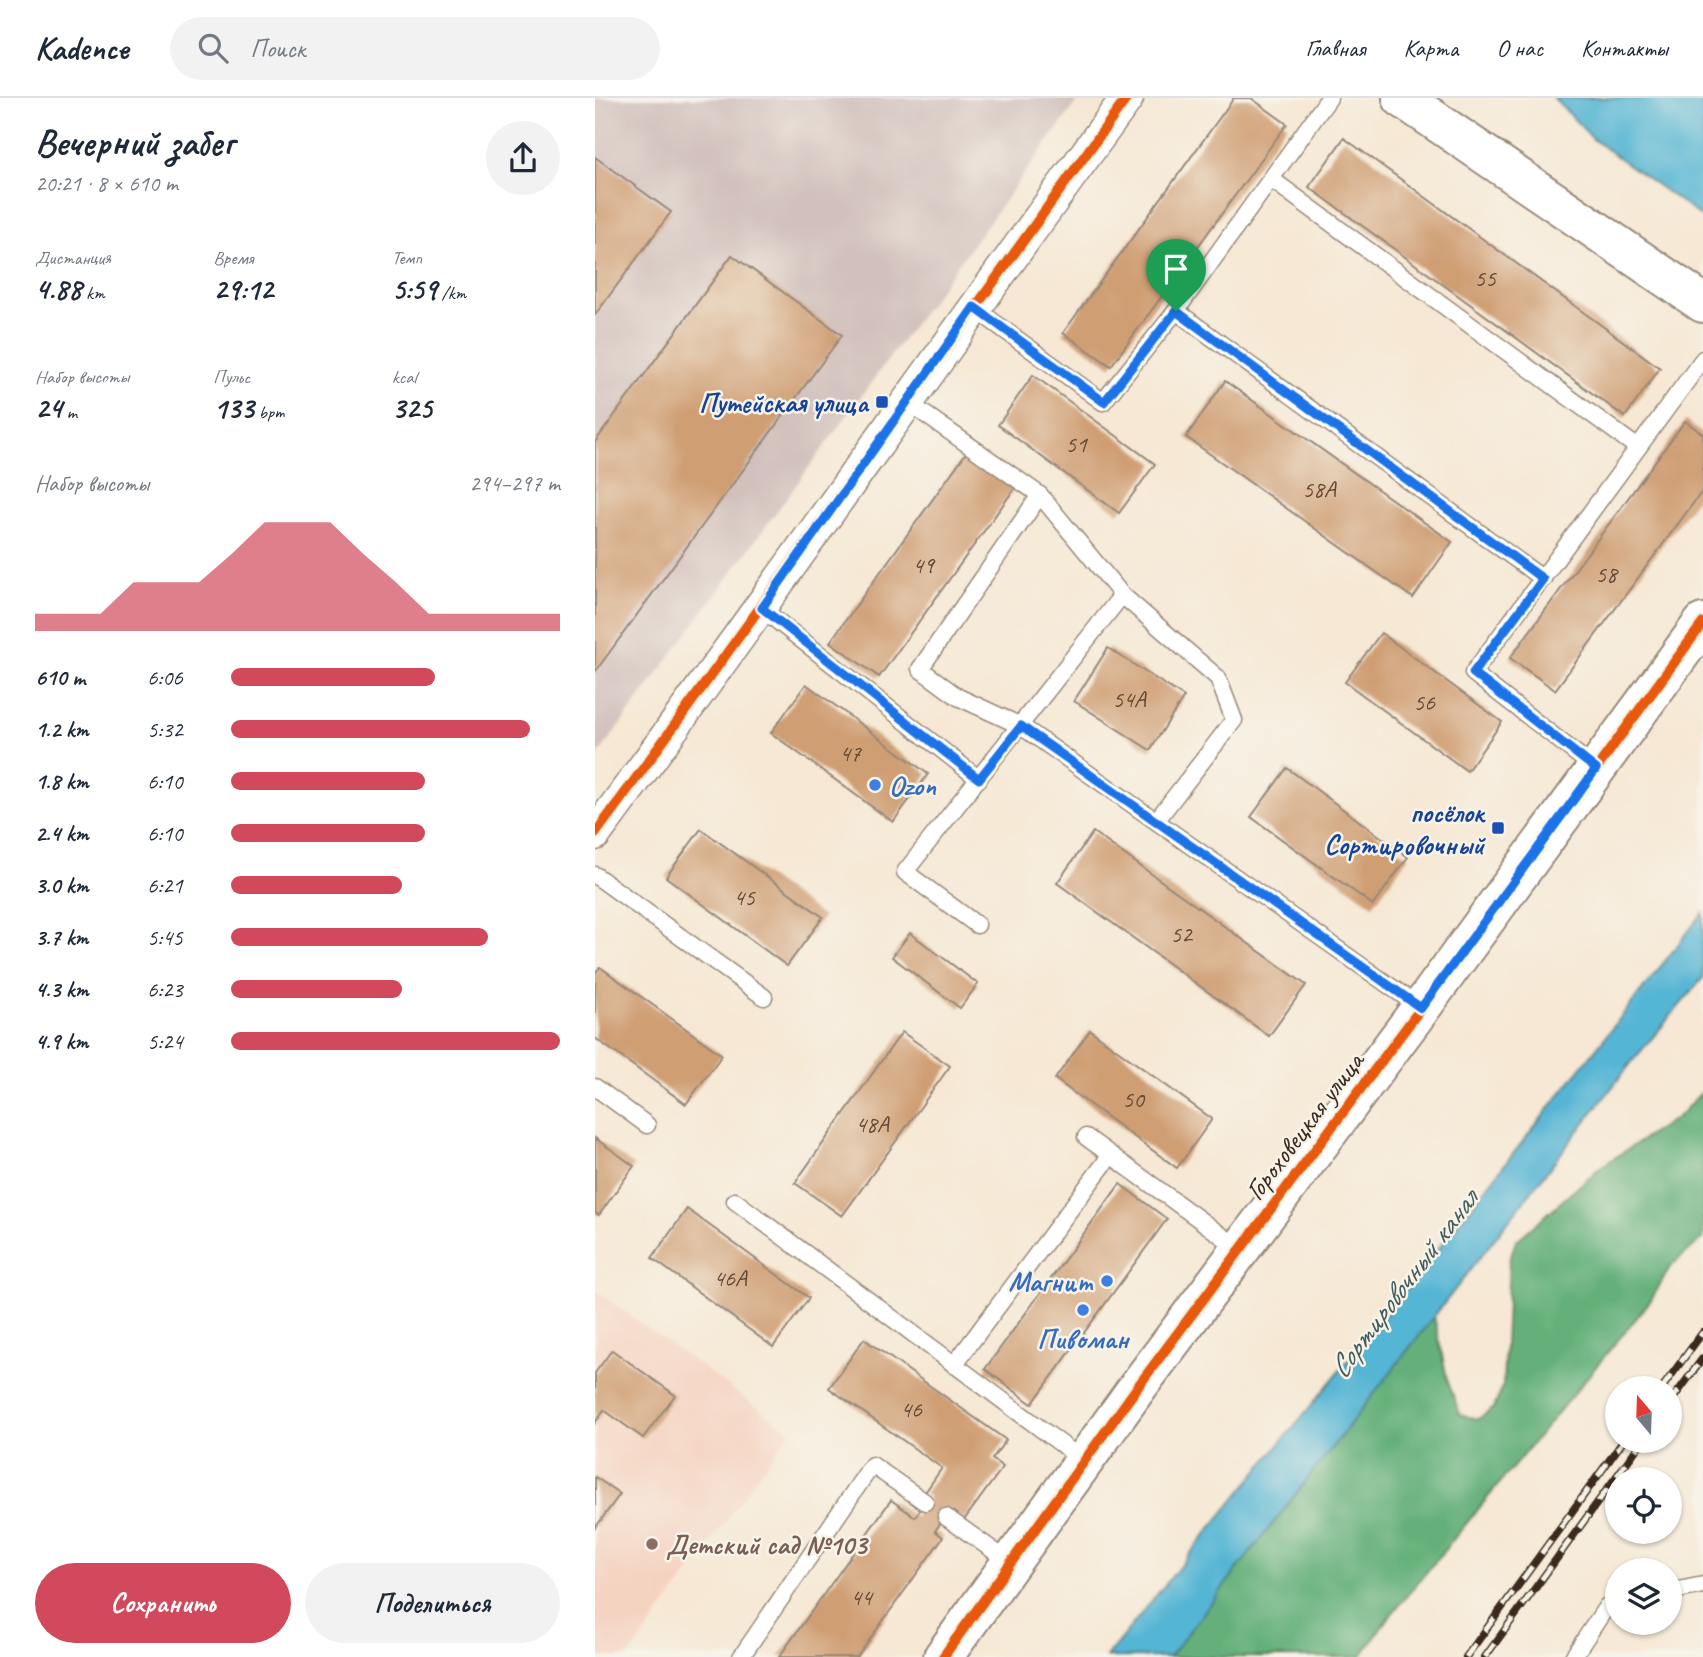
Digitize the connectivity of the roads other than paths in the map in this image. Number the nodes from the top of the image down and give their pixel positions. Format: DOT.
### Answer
graph roads {
  1 [pos="1127,98"];
  2 [pos="1329,98"];
  3 [pos="1402,98"];
  4 [pos="1271,179"];
  5 [pos="1703,303"];
  6 [pos="974,307"];
  7 [pos="1176,311"];
  8 [pos="1703,359"];
  9 [pos="906,401"];
  10 [pos="1638,448"];
  11 [pos="1040,495"];
  12 [pos="1543,579"];
  13 [pos="1122,595"];
  14 [pos="762,608"];
  15 [pos="1697,639"];
  16 [pos="1021,726"];
  17 [pos="1596,769"];
  18 [pos="979,779"];
  19 [pos="1156,821"];
  20 [pos="595,834"];
  21 [pos="595,875"];
  22 [pos="977,925"];
  23 [pos="764,997"];
  24 [pos="1421,1008"];
  25 [pos="595,1087"];
  26 [pos="647,1125"];
  27 [pos="1086,1137"];
  28 [pos="1110,1156"];
  29 [pos="735,1201"];
  30 [pos="1240,1249"];
  31 [pos="954,1365"];
  32 [pos="1084,1461"];
  33 [pos="925,1502"];
  34 [pos="946,1517"];
  35 [pos="1011,1563"];
  36 [pos="1703,1585"];
  37 [pos="1682,1589"];
  38 [pos="1605,1609"];
  39 [pos="741,1657"];
  40 [pos="943,1657"];
  41 [pos="1573,1657"];
  1 -- 6 [label="street"];
  2 -- 4 [label="lane"];
  3 -- 5 [label="street"];
  4 -- 7 [label="lane"];
  4 -- 10 [label="lane"];
  6 -- 7 [label="lane"];
  6 -- 9 [label="street"];
  7 -- 12 [label="lane"];
  8 -- 10 [label="lane"];
  9 -- 11 [label="lane"];
  9 -- 14 [label="street"];
  10 -- 12 [label="lane"];
  11 -- 13 [label="lane"];
  11 -- 16 [label="lane"];
  12 -- 17 [label="lane"];
  13 -- 16 [label="lane"];
  13 -- 19 [label="lane"];
  14 -- 18 [label="lane"];
  14 -- 20 [label="street"];
  15 -- 17 [label="street, Гороховецкая улица"];
  16 -- 18 [label="lane"];
  16 -- 19 [label="lane"];
  17 -- 24 [label="street, Гороховецкая улица"];
  18 -- 22 [label="lane"];
  19 -- 24 [label="lane"];
  21 -- 23 [label="lane"];
  24 -- 30 [label="street, Гороховецкая улица"];
  25 -- 26 [label="lane"];
  27 -- 28 [label="lane"];
  28 -- 30 [label="lane"];
  28 -- 31 [label="lane"];
  29 -- 31 [label="lane"];
  30 -- 32 [label="street, Гороховецкая улица"];
  31 -- 32 [label="lane"];
  32 -- 35 [label="street, Гороховецкая улица"];
  33 -- 39 [label="lane"];
  34 -- 35 [label="lane"];
  35 -- 40 [label="street, Гороховецкая улица"];
  36 -- 37 [label="lane"];
  38 -- 41 [label="lane"];
}
